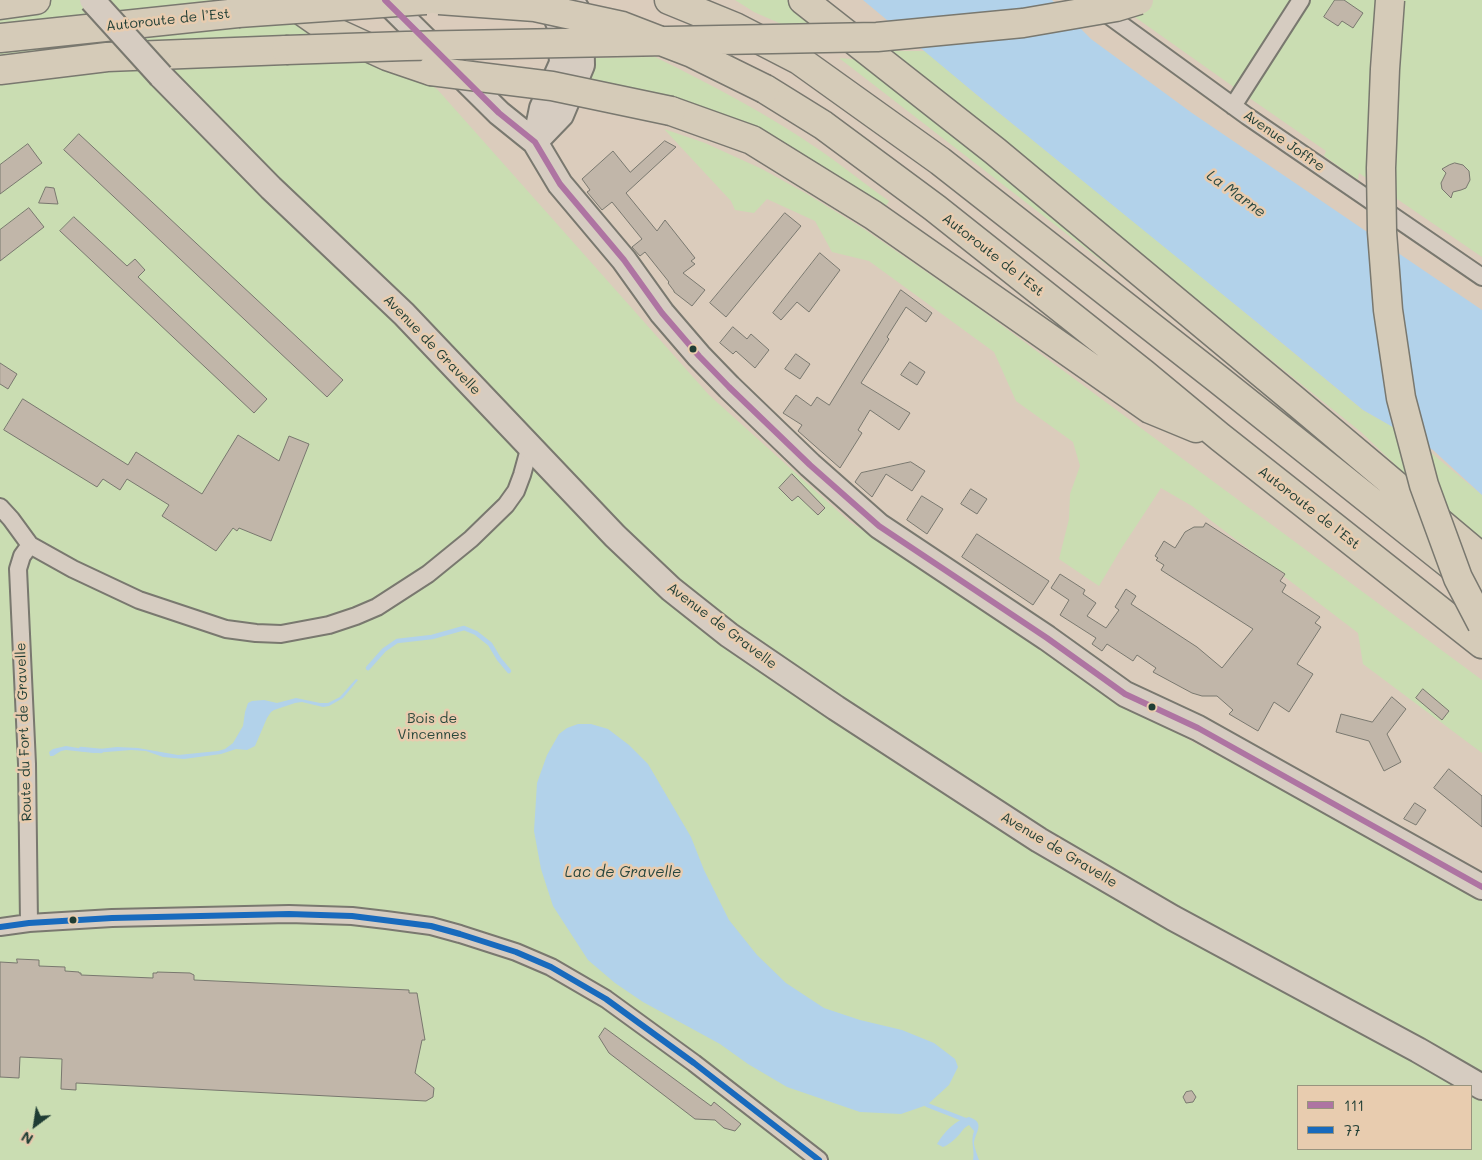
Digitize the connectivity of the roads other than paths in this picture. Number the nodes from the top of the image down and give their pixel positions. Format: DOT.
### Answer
graph roads {
  1 [pos="36,0"];
  2 [pos="92,0"];
  3 [pos="286,0"];
  4 [pos="384,0"];
  5 [pos="426,0"];
  6 [pos="439,0"];
  7 [pos="550,0"];
  8 [pos="571,0"];
  9 [pos="669,0"];
  10 [pos="803,0"];
  11 [pos="1088,0"];
  12 [pos="1139,0"];
  13 [pos="1301,0"];
  14 [pos="1390,0"];
  15 [pos="0,5"];
  16 [pos="1109,7"];
  17 [pos="0,38"];
  18 [pos="0,70"];
  19 [pos="1233,106"];
  20 [pos="535,142"];
  21 [pos="1482,277"];
  22 [pos="1220,437"];
  23 [pos="530,446"];
  24 [pos="0,507"];
  25 [pos="30,545"];
  26 [pos="1482,558"];
  27 [pos="1482,590"];
  28 [pos="1482,624"];
  29 [pos="1482,644"];
  30 [pos="1482,886"];
  31 [pos="29,923"];
  32 [pos="0,927"];
  33 [pos="1482,1087"];
  34 [pos="819,1160"];
  1 -- 15 [label="highway"];
  2 -- 23 [label="street, Avenue de Gravelle, bridge"];
  3 -- 22 [label="highway, bridge"];
  4 -- 20 [label="street"];
  5 -- 17 [label="highway, Autoroute de l’Est, bridge"];
  6 -- 22 [label="highway, Autoroute de l’Est, bridge"];
  7 -- 20 [label="street"];
  8 -- 20 [label="street"];
  9 -- 27 [label="highway"];
  10 -- 26 [label="highway"];
  11 -- 16 [label="street, Avenue Joffre"];
  12 -- 18 [label="highway, bridge"];
  13 -- 19 [label="street"];
  14 -- 28 [label="highway, bridge"];
  16 -- 19 [label="street, Avenue Joffre"];
  19 -- 21 [label="street, Avenue Joffre"];
  20 -- 30 [label="street"];
  22 -- 29 [label="highway, Autoroute de l’Est"];
  23 -- 25 [label="street"];
  23 -- 33 [label="street, Avenue de Gravelle"];
  24 -- 25 [label="street"];
  25 -- 31 [label="street, Route du Fort de Gravelle"];
  31 -- 32 [label="street"];
  31 -- 34 [label="street"];
}
